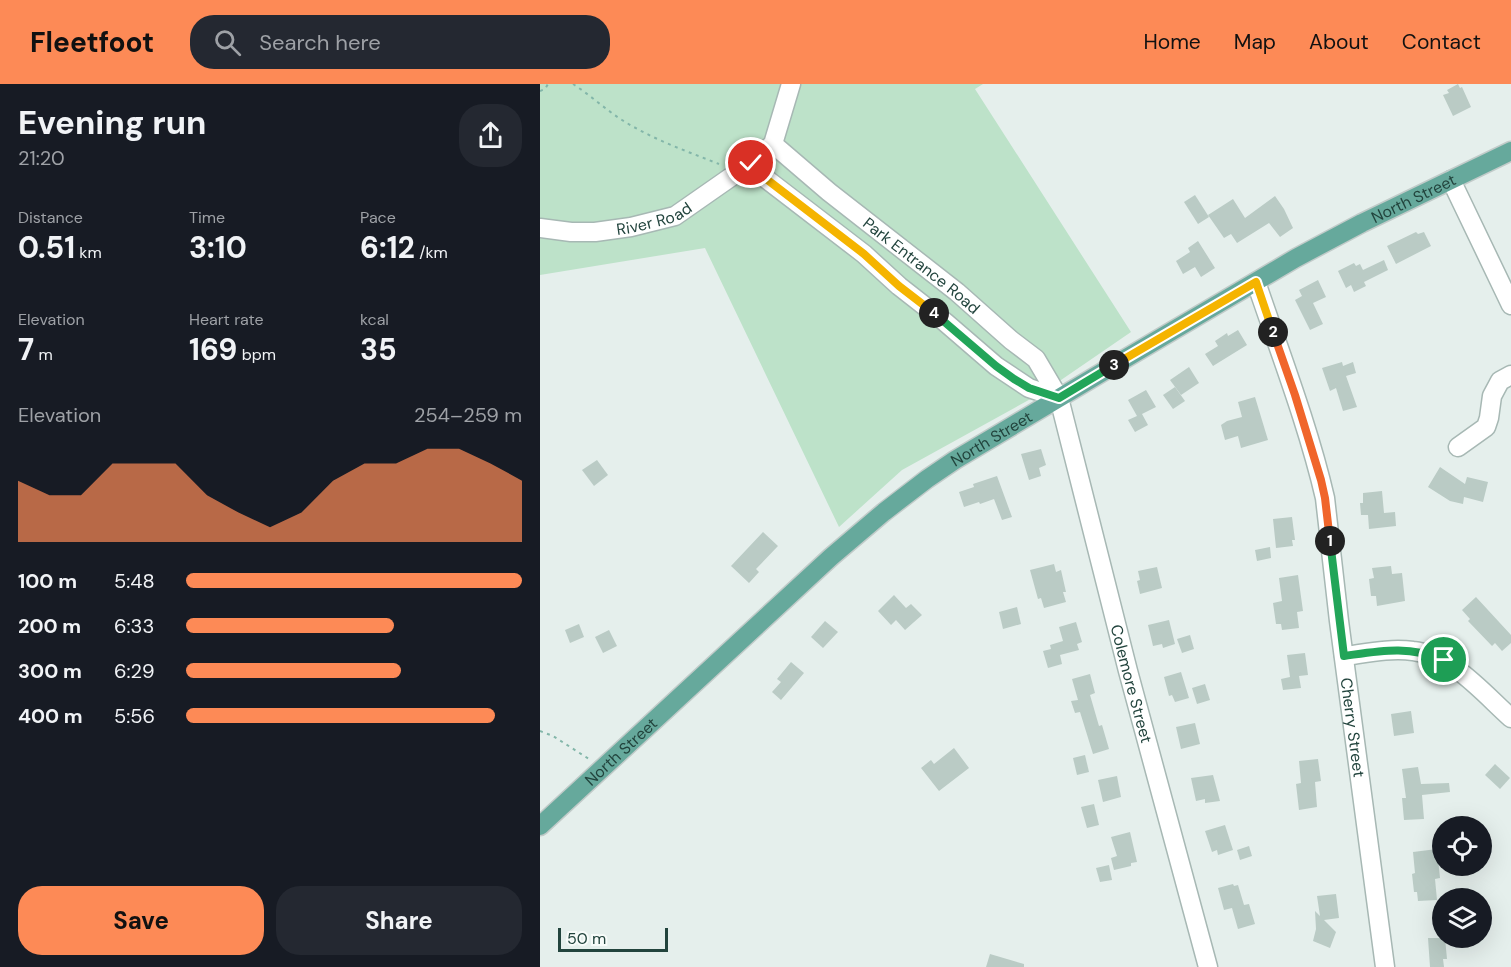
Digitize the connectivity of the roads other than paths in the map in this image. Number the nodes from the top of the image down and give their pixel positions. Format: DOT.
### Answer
graph roads {
  1 [pos="791,84"];
  2 [pos="772,144"];
  3 [pos="1511,152"];
  4 [pos="751,163"];
  5 [pos="1451,180"];
  6 [pos="540,228"];
  7 [pos="1256,282"];
  8 [pos="1511,305"];
  9 [pos="1511,375"];
  10 [pos="1059,398"];
  11 [pos="1458,447"];
  12 [pos="1344,656"];
  13 [pos="1511,718"];
  14 [pos="540,826"];
  15 [pos="1208,967"];
  16 [pos="1385,967"];
  1 -- 2 [label="street"];
  2 -- 4 [label="street, River Road"];
  2 -- 10 [label="street, Park Entrance Road"];
  3 -- 5 [label="main road, North Street"];
  4 -- 6 [label="street, River Road"];
  4 -- 10 [label="street"];
  5 -- 7 [label="main road, North Street"];
  5 -- 8 [label="street"];
  7 -- 10 [label="main road, North Street"];
  7 -- 12 [label="street, Cherry Street"];
  9 -- 11 [label="street"];
  10 -- 14 [label="main road, North Street"];
  10 -- 15 [label="street, Colemore Street"];
  12 -- 13 [label="street"];
  12 -- 16 [label="street, Cherry Street"];
}
